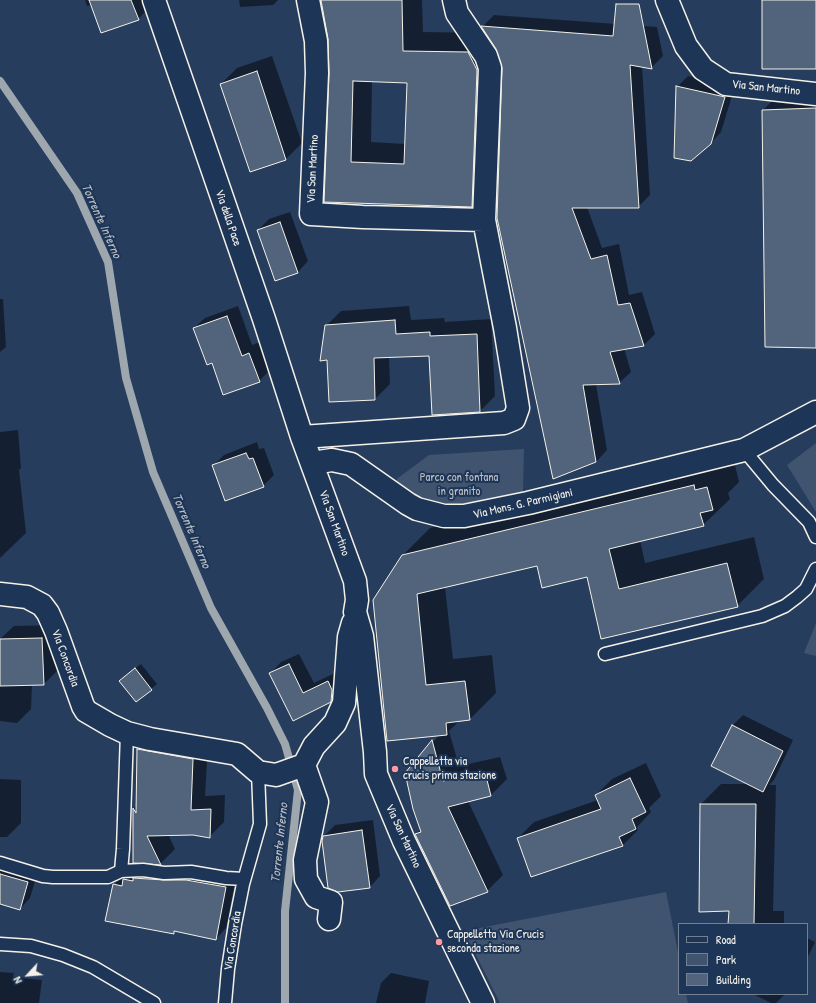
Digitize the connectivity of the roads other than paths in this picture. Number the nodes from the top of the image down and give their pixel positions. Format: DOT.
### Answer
graph roads {
  1 [pos="154,0"];
  2 [pos="308,0"];
  3 [pos="454,0"];
  4 [pos="667,0"];
  5 [pos="816,94"];
  6 [pos="484,220"];
  7 [pos="816,412"];
  8 [pos="302,437"];
  9 [pos="744,450"];
  10 [pos="312,463"];
  11 [pos="816,537"];
  12 [pos="816,569"];
  13 [pos="0,594"];
  14 [pos="355,612"];
  15 [pos="605,654"];
  16 [pos="127,733"];
  17 [pos="300,766"];
  18 [pos="267,774"];
  19 [pos="0,863"];
  20 [pos="121,872"];
  21 [pos="244,880"];
  22 [pos="329,919"];
  23 [pos="0,944"];
  24 [pos="154,1003"];
  25 [pos="225,1003"];
  26 [pos="484,1003"];
  1 -- 8 [label="street, Via della Pace"];
  2 -- 6 [label="street, Via San Martino"];
  3 -- 6 [label="street"];
  4 -- 5 [label="street, Via San Martino"];
  6 -- 8 [label="street"];
  7 -- 9 [label="street, Via Mons. G. Parmigiani"];
  8 -- 10 [label="street, Via San Martino"];
  9 -- 10 [label="street, Via Mons. G. Parmigiani"];
  9 -- 11 [label="lane"];
  10 -- 14 [label="street, Via San Martino"];
  12 -- 15 [label="lane"];
  13 -- 16 [label="street, Via Concordia"];
  14 -- 17 [label="street"];
  14 -- 26 [label="street, Via San Martino"];
  16 -- 18 [label="street, Via Concordia"];
  16 -- 20 [label="lane"];
  17 -- 18 [label="street"];
  17 -- 22 [label="street"];
  18 -- 21 [label="lane, Via Concordia"];
  19 -- 20 [label="lane"];
  20 -- 21 [label="lane"];
  21 -- 25 [label="lane, Via Concordia"];
  23 -- 24 [label="lane"];
}
